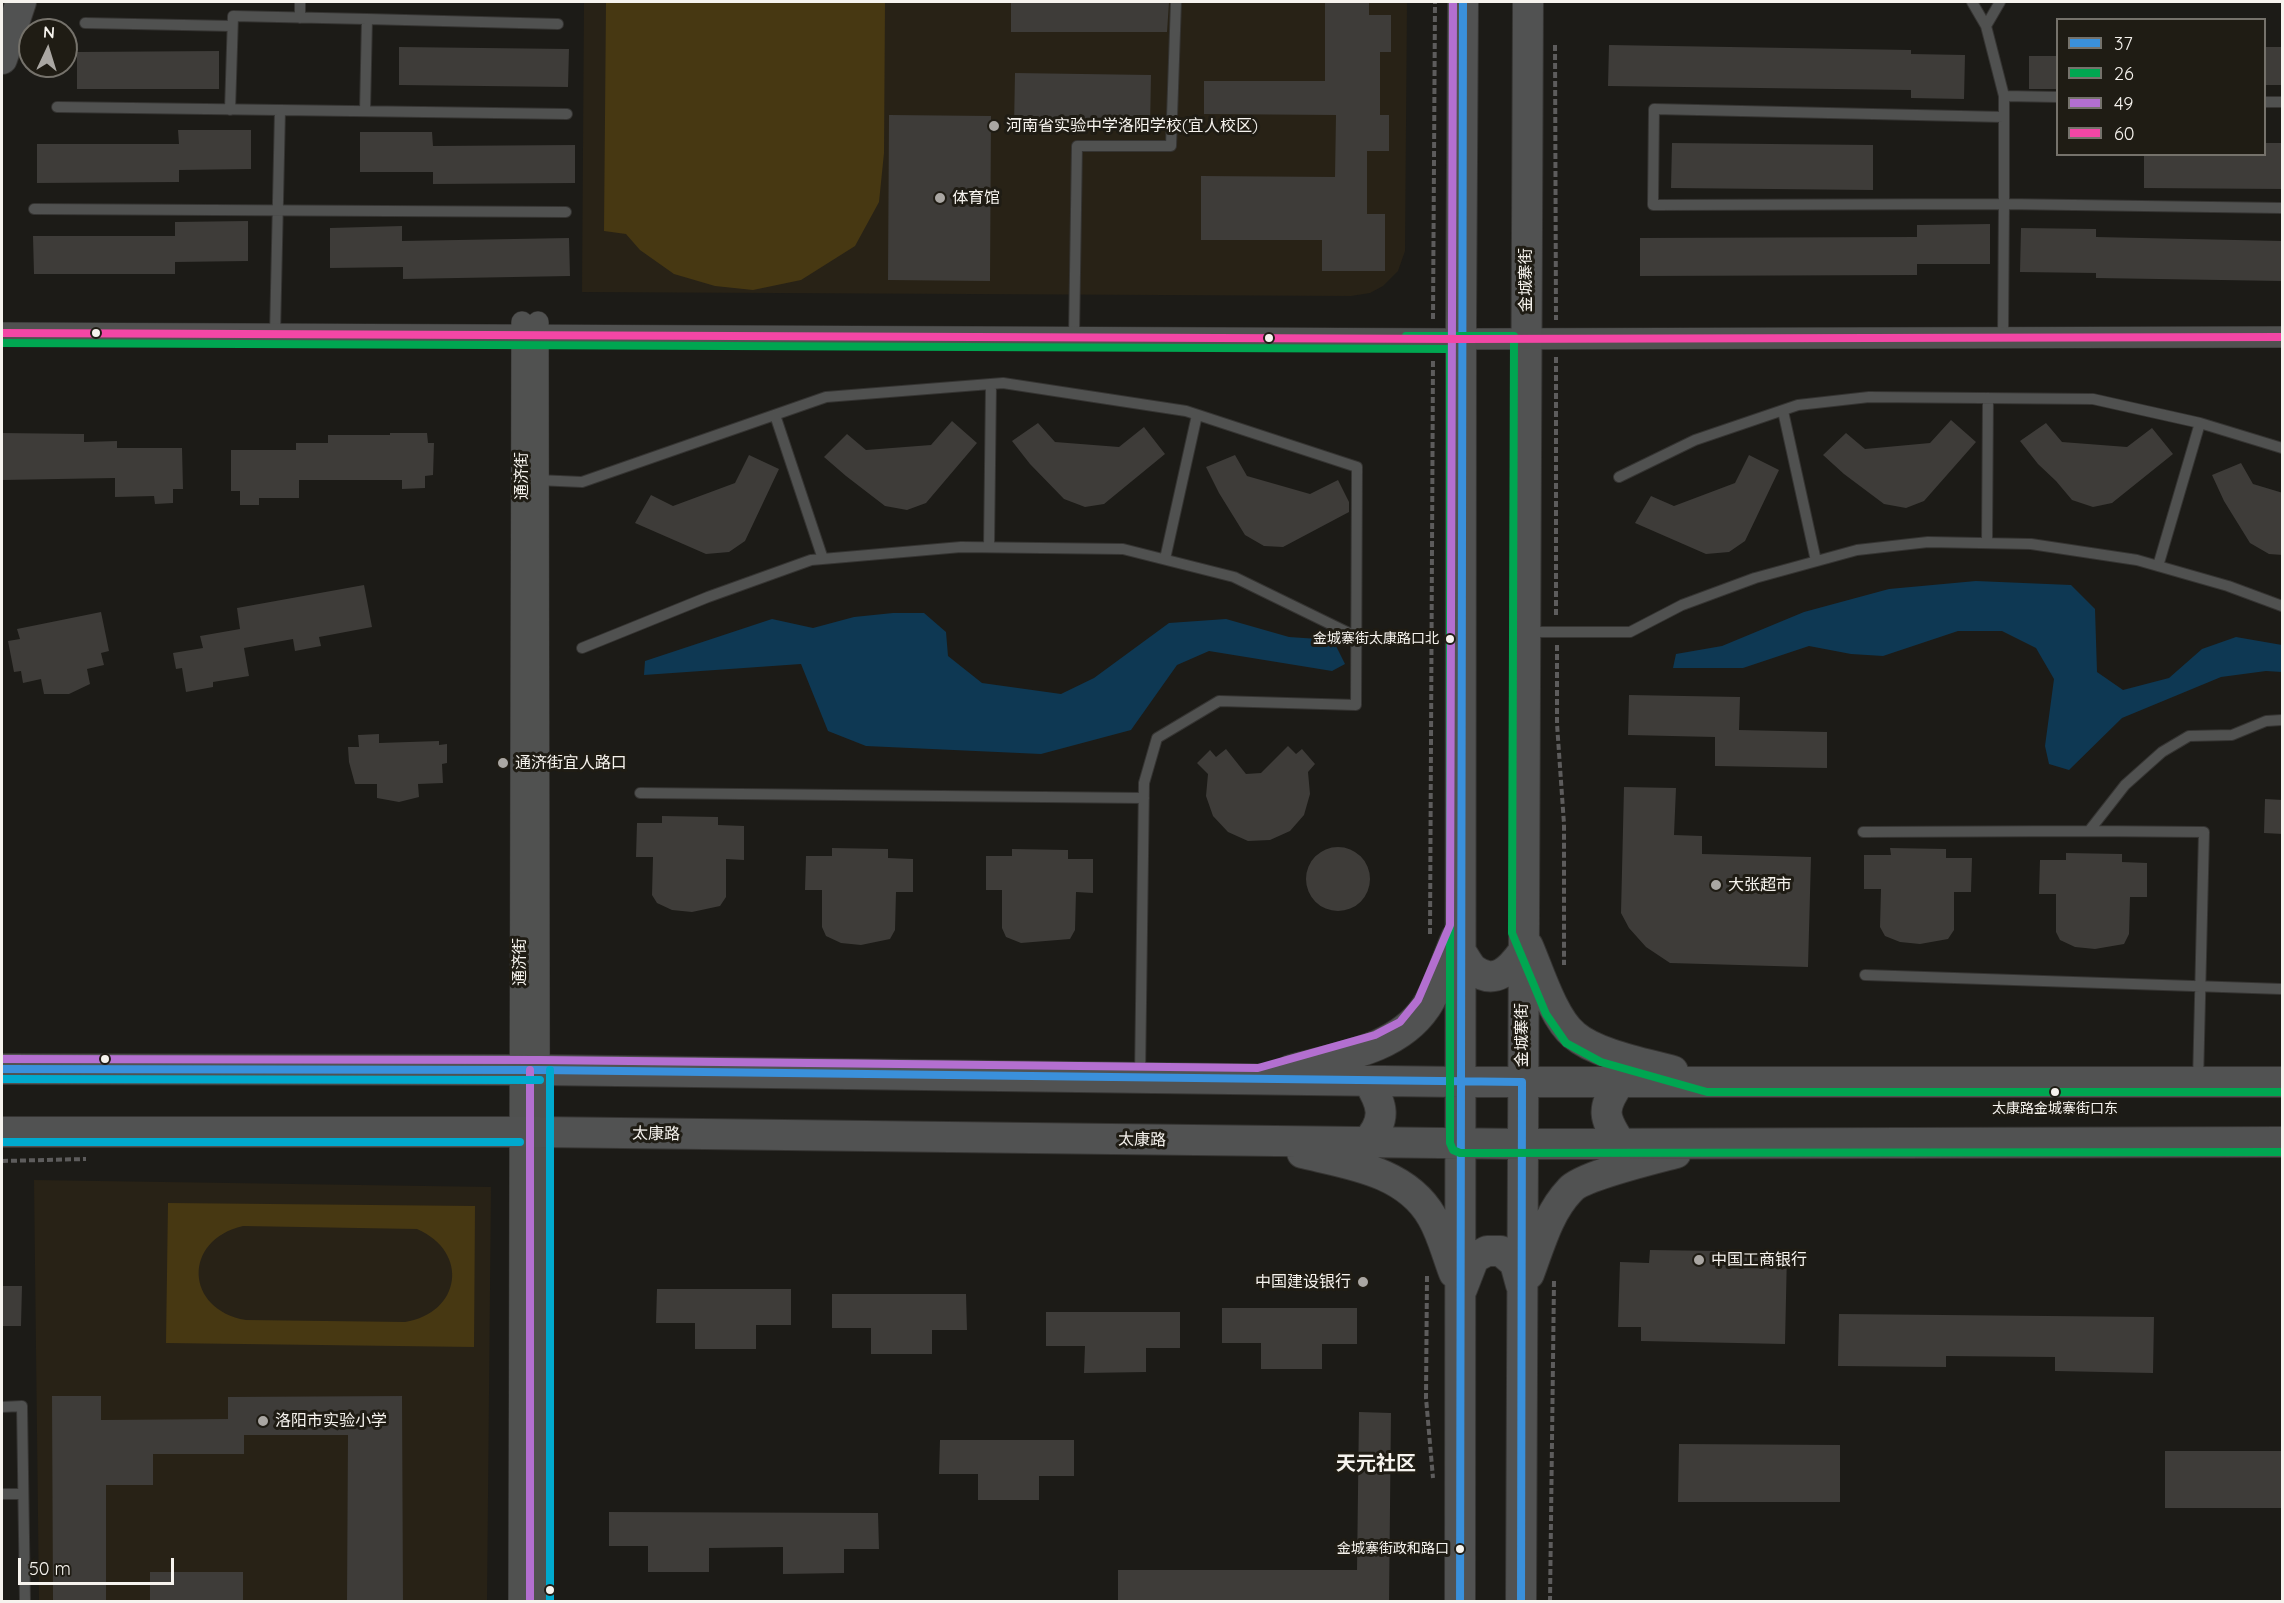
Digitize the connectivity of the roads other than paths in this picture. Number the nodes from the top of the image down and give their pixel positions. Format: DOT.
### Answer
graph roads {
  1 [pos="21,2"];
  2 [pos="300,2"];
  3 [pos="1176,2"];
  4 [pos="1463,2"];
  5 [pos="1528,2"];
  6 [pos="1972,2"];
  7 [pos="2000,2"];
  8 [pos="300,18"];
  9 [pos="367,19"];
  10 [pos="85,23"];
  11 [pos="558,24"];
  12 [pos="232,26"];
  13 [pos="1986,26"];
  14 [pos="2,59"];
  15 [pos="2004,96"];
  16 [pos="2056,97"];
  17 [pos="2266,102"];
  18 [pos="2283,102"];
  19 [pos="57,108"];
  20 [pos="230,110"];
  21 [pos="280,110"];
  22 [pos="365,111"];
  23 [pos="567,114"];
  24 [pos="2004,117"];
  25 [pos="2004,204"];
  26 [pos="2283,208"];
  27 [pos="33,209"];
  28 [pos="278,210"];
  29 [pos="566,212"];
  30 [pos="2,320"];
  31 [pos="2283,323"];
  32 [pos="275,328"];
  33 [pos="530,328"];
  34 [pos="1074,331"];
  35 [pos="2003,331"];
  36 [pos="1447,332"];
  37 [pos="1525,332"];
  38 [pos="2,333"];
  39 [pos="2283,337"];
  40 [pos="991,384"];
  41 [pos="1988,398"];
  42 [pos="1783,411"];
  43 [pos="776,415"];
  44 [pos="1197,415"];
  45 [pos="2200,423"];
  46 [pos="2283,448"];
  47 [pos="1619,477"];
  48 [pos="529,480"];
  49 [pos="1987,543"];
  50 [pos="989,547"];
  51 [pos="822,559"];
  52 [pos="1165,559"];
  53 [pos="1816,561"];
  54 [pos="2157,566"];
  55 [pos="2283,606"];
  56 [pos="1524,632"];
  57 [pos="1357,637"];
  58 [pos="582,648"];
  59 [pos="2283,720"];
  60 [pos="640,793"];
  61 [pos="1144,798"];
  62 [pos="2089,831"];
  63 [pos="1863,832"];
  64 [pos="1460,939"];
  65 [pos="1522,942"];
  66 [pos="1865,975"];
  67 [pos="2200,986"];
  68 [pos="2283,989"];
  69 [pos="2,1069"];
  70 [pos="530,1071"];
  71 [pos="1140,1078"];
  72 [pos="1259,1079"];
  73 [pos="1368,1081"];
  74 [pos="1460,1082"];
  75 [pos="1522,1082"];
  76 [pos="1620,1082"];
  77 [pos="1709,1082"];
  78 [pos="2198,1082"];
  79 [pos="2283,1082"];
  80 [pos="2,1132"];
  81 [pos="530,1132"];
  82 [pos="1253,1141"];
  83 [pos="1368,1142"];
  84 [pos="2283,1142"];
  85 [pos="1461,1143"];
  86 [pos="1709,1143"];
  87 [pos="1522,1144"];
  88 [pos="1621,1144"];
  89 [pos="1522,1291"];
  90 [pos="1461,1292"];
  91 [pos="2,1407"];
  92 [pos="2,1494"];
  93 [pos="23,1494"];
  94 [pos="25,1602"];
  95 [pos="519,1602"];
  96 [pos="540,1602"];
  97 [pos="1460,1602"];
  98 [pos="1521,1602"];
  1 -- 14 [label="main road"];
  2 -- 8 [label="lane"];
  3 -- 34 [label="lane"];
  4 -- 36 [label="main road"];
  5 -- 37 [label="main road, 金城寨街"];
  6 -- 13 [label="lane"];
  7 -- 13 [label="lane"];
  8 -- 9 [label="lane"];
  8 -- 12 [label="lane"];
  9 -- 11 [label="lane"];
  9 -- 22 [label="lane"];
  10 -- 12 [label="lane"];
  12 -- 20 [label="lane"];
  13 -- 15 [label="lane"];
  15 -- 16 [label="lane"];
  15 -- 24 [label="lane"];
  17 -- 18 [label="lane"];
  19 -- 20 [label="lane"];
  20 -- 21 [label="lane"];
  21 -- 22 [label="lane"];
  21 -- 28 [label="lane"];
  22 -- 23 [label="lane"];
  24 -- 25 [label="lane"];
  24 -- 25 [label="lane"];
  25 -- 26 [label="lane"];
  25 -- 35 [label="lane"];
  27 -- 28 [label="lane"];
  28 -- 29 [label="lane"];
  28 -- 32 [label="lane"];
  30 -- 32 [label="street"];
  31 -- 35 [label="street"];
  32 -- 33 [label="street"];
  32 -- 38 [label="street"];
  33 -- 34 [label="street"];
  33 -- 48 [label="street, 通济街"];
  34 -- 36 [label="street"];
  35 -- 37 [label="street"];
  35 -- 39 [label="street"];
  36 -- 37 [label="street"];
  36 -- 64 [label="main road"];
  37 -- 56 [label="main road, 金城寨街"];
  40 -- 43 [label="lane"];
  40 -- 44 [label="lane"];
  40 -- 50 [label="lane"];
  41 -- 42 [label="lane"];
  41 -- 45 [label="lane"];
  41 -- 49 [label="lane"];
  42 -- 47 [label="lane"];
  42 -- 53 [label="lane"];
  43 -- 48 [label="lane"];
  43 -- 51 [label="lane"];
  44 -- 52 [label="lane"];
  44 -- 57 [label="lane"];
  45 -- 46 [label="lane"];
  45 -- 54 [label="lane"];
  48 -- 70 [label="street, 通济街"];
  49 -- 53 [label="lane"];
  49 -- 54 [label="lane"];
  50 -- 51 [label="lane"];
  50 -- 52 [label="lane"];
  51 -- 58 [label="lane"];
  52 -- 57 [label="lane"];
  53 -- 56 [label="lane"];
  54 -- 55 [label="lane"];
  56 -- 65 [label="main road, 金城寨街"];
  57 -- 61 [label="lane"];
  59 -- 62 [label="lane"];
  60 -- 61 [label="lane"];
  61 -- 71 [label="lane"];
  62 -- 63 [label="lane"];
  62 -- 67 [label="lane"];
  64 -- 65 [label="main road"];
  64 -- 72 [label="main road"];
  64 -- 74 [label="main road"];
  65 -- 75 [label="main road, 金城寨街"];
  65 -- 77 [label="main road"];
  66 -- 67 [label="lane"];
  67 -- 68 [label="lane"];
  67 -- 78 [label="lane"];
  69 -- 70 [label="main road"];
  70 -- 71 [label="main road"];
  70 -- 81 [label="street, 通济街"];
  71 -- 72 [label="main road"];
  72 -- 73 [label="main road"];
  73 -- 74 [label="main road"];
  73 -- 83 [label="main road"];
  74 -- 75 [label="main road"];
  74 -- 85 [label="main road"];
  75 -- 76 [label="main road"];
  75 -- 87 [label="main road, 金城寨街"];
  76 -- 77 [label="main road"];
  76 -- 88 [label="main road"];
  77 -- 78 [label="main road"];
  78 -- 79 [label="main road"];
  80 -- 81 [label="main road, 太康路"];
  81 -- 82 [label="main road, 太康路"];
  81 -- 95 [label="street, 通济街"];
  81 -- 96 [label="street, 通济街"];
  82 -- 83 [label="main road, 太康路"];
  82 -- 90 [label="main road"];
  83 -- 85 [label="main road, 太康路"];
  84 -- 86 [label="main road, 太康路"];
  85 -- 87 [label="main road, 太康路"];
  85 -- 90 [label="main road"];
  86 -- 88 [label="main road, 太康路"];
  86 -- 89 [label="main road"];
  87 -- 88 [label="main road, 太康路"];
  87 -- 89 [label="main road, 金城寨街"];
  89 -- 90 [label="main road"];
  89 -- 98 [label="main road, 金城寨街"];
  90 -- 97 [label="main road"];
  91 -- 93 [label="lane"];
  92 -- 93 [label="lane"];
  93 -- 94 [label="lane"];
}
